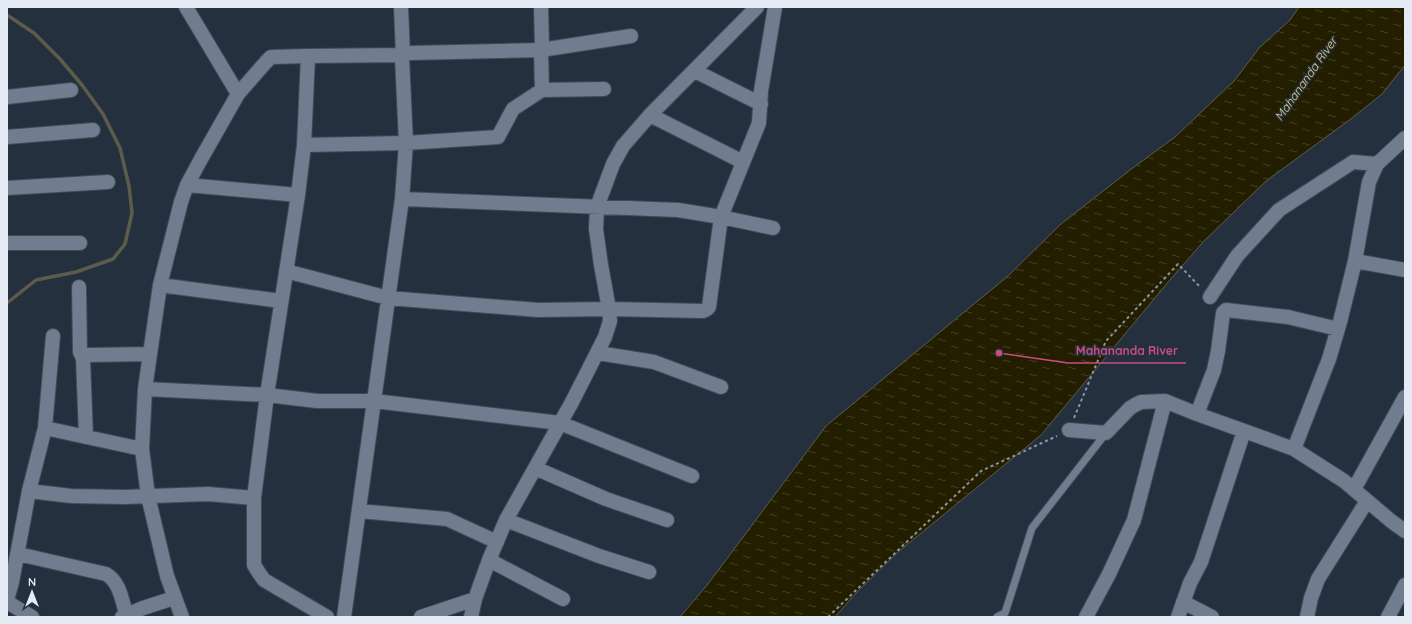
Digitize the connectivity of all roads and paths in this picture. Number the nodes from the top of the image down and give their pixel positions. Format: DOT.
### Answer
graph roads {
  1 [pos="186,7"];
  2 [pos="400,7"];
  3 [pos="541,7"];
  4 [pos="757,7"];
  5 [pos="775,7"];
  6 [pos="631,36"];
  7 [pos="541,50"];
  8 [pos="403,55"];
  9 [pos="308,56"];
  10 [pos="694,71"];
  11 [pos="604,89"];
  12 [pos="71,90"];
  13 [pos="542,90"];
  14 [pos="238,94"];
  15 [pos="7,97"];
  16 [pos="761,104"];
  17 [pos="650,116"];
  18 [pos="93,130"];
  19 [pos="7,137"];
  20 [pos="1405,138"];
  21 [pos="406,143"];
  22 [pos="304,145"];
  23 [pos="743,162"];
  24 [pos="1377,164"];
  25 [pos="108,182"];
  26 [pos="187,185"];
  27 [pos="7,188"];
  28 [pos="298,195"];
  29 [pos="402,199"];
  30 [pos="597,207"];
  31 [pos="721,217"];
  32 [pos="773,228"];
  33 [pos="7,243"];
  34 [pos="80,243"];
  35 [pos="1355,261"];
  36 [pos="1405,270"];
  37 [pos="286,271"];
  38 [pos="160,285"];
  39 [pos="79,287"];
  40 [pos="1210,297"];
  41 [pos="388,298"];
  42 [pos="281,300"];
  43 [pos="609,309"];
  44 [pos="1338,329"];
  45 [pos="53,336"];
  46 [pos="598,353"];
  47 [pos="150,354"];
  48 [pos="83,358"];
  49 [pos="721,387"];
  50 [pos="145,389"];
  51 [pos="267,395"];
  52 [pos="1405,397"];
  53 [pos="374,400"];
  54 [pos="1165,401"];
  55 [pos="1196,414"];
  56 [pos="560,423"];
  57 [pos="45,428"];
  58 [pos="1069,430"];
  59 [pos="1244,431"];
  60 [pos="1106,433"];
  61 [pos="86,437"];
  62 [pos="142,449"];
  63 [pos="1294,449"];
  64 [pos="535,468"];
  65 [pos="692,476"];
  66 [pos="1354,489"];
  67 [pos="29,491"];
  68 [pos="148,496"];
  69 [pos="254,498"];
  70 [pos="1367,501"];
  71 [pos="359,511"];
  72 [pos="506,520"];
  73 [pos="667,520"];
  74 [pos="1405,531"];
  75 [pos="497,542"];
  76 [pos="18,554"];
  77 [pos="489,560"];
  78 [pos="649,572"];
  79 [pos="1405,585"];
  80 [pos="174,598"];
  81 [pos="475,599"];
  82 [pos="563,599"];
  83 [pos="7,601"];
  84 [pos="1183,602"];
  85 [pos="32,617"];
  86 [pos="125,617"];
  87 [pos="182,617"];
  88 [pos="327,617"];
  89 [pos="344,617"];
  90 [pos="421,617"];
  91 [pos="471,617"];
  92 [pos="828,617"];
  93 [pos="997,617"];
  94 [pos="1086,617"];
  95 [pos="1178,617"];
  96 [pos="1212,617"];
  97 [pos="1307,617"];
  98 [pos="1388,617"];
  1 -- 14 [label="street"];
  2 -- 8 [label="street"];
  3 -- 7 [label="street"];
  4 -- 10 [label="street"];
  5 -- 16 [label="street"];
  6 -- 7 [label="street"];
  7 -- 8 [label="street"];
  7 -- 13 [label="street"];
  8 -- 9 [label="street"];
  8 -- 21 [label="street"];
  9 -- 14 [label="street"];
  9 -- 22 [label="street"];
  10 -- 16 [label="street"];
  10 -- 17 [label="street"];
  11 -- 13 [label="street"];
  12 -- 15 [label="street"];
  13 -- 21 [label="street"];
  14 -- 26 [label="street"];
  16 -- 23 [label="street"];
  17 -- 23 [label="street"];
  17 -- 30 [label="street"];
  18 -- 19 [label="street"];
  20 -- 24 [label="street"];
  21 -- 22 [label="street"];
  21 -- 29 [label="street"];
  22 -- 28 [label="street"];
  23 -- 31 [label="street"];
  24 -- 35 [label="street"];
  24 -- 40 [label="street"];
  25 -- 27 [label="street"];
  26 -- 28 [label="street"];
  26 -- 38 [label="street"];
  28 -- 37 [label="street"];
  29 -- 30 [label="street"];
  29 -- 41 [label="street"];
  30 -- 31 [label="street"];
  30 -- 43 [label="street"];
  31 -- 32 [label="street"];
  31 -- 43 [label="street"];
  33 -- 34 [label="street"];
  35 -- 36 [label="street"];
  35 -- 44 [label="street"];
  37 -- 41 [label="street"];
  37 -- 42 [label="street"];
  38 -- 42 [label="street"];
  38 -- 47 [label="street"];
  39 -- 48 [label="street"];
  40 -- 58 [label="path"];
  41 -- 43 [label="street"];
  41 -- 53 [label="street"];
  42 -- 51 [label="street"];
  43 -- 46 [label="street"];
  44 -- 55 [label="street"];
  44 -- 63 [label="street"];
  45 -- 57 [label="street"];
  46 -- 49 [label="street"];
  46 -- 56 [label="street"];
  47 -- 48 [label="street"];
  47 -- 50 [label="street"];
  48 -- 61 [label="street"];
  50 -- 51 [label="street"];
  50 -- 62 [label="street"];
  51 -- 53 [label="street"];
  51 -- 69 [label="street"];
  52 -- 66 [label="street"];
  53 -- 56 [label="street"];
  53 -- 71 [label="street"];
  54 -- 55 [label="street"];
  54 -- 60 [label="street"];
  54 -- 94 [label="street"];
  55 -- 59 [label="street"];
  56 -- 64 [label="street"];
  56 -- 65 [label="street"];
  57 -- 61 [label="street"];
  57 -- 67 [label="street"];
  58 -- 60 [label="street"];
  58 -- 92 [label="path"];
  59 -- 63 [label="street"];
  59 -- 84 [label="street"];
  60 -- 93 [label="lane"];
  61 -- 62 [label="street"];
  62 -- 68 [label="street"];
  63 -- 66 [label="street"];
  64 -- 72 [label="street"];
  64 -- 73 [label="street"];
  66 -- 70 [label="street"];
  67 -- 68 [label="street"];
  67 -- 76 [label="street"];
  68 -- 69 [label="street"];
  68 -- 80 [label="street"];
  69 -- 88 [label="street"];
  70 -- 74 [label="street"];
  70 -- 97 [label="street"];
  71 -- 75 [label="street"];
  71 -- 89 [label="street"];
  72 -- 75 [label="street"];
  72 -- 78 [label="street"];
  75 -- 77 [label="street"];
  76 -- 83 [label="street"];
  76 -- 86 [label="street"];
  77 -- 81 [label="street"];
  77 -- 82 [label="street"];
  79 -- 98 [label="street"];
  80 -- 86 [label="street"];
  80 -- 87 [label="street"];
  81 -- 90 [label="street"];
  81 -- 91 [label="street"];
  83 -- 85 [label="street"];
  84 -- 95 [label="street"];
  84 -- 96 [label="street"];
}
